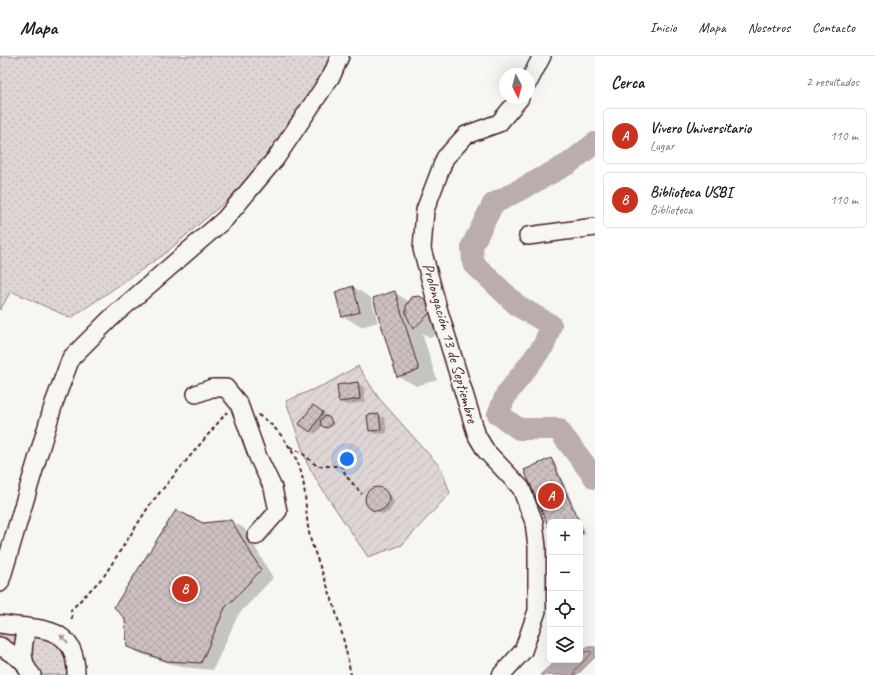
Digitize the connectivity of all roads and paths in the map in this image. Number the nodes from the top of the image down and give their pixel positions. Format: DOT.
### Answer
graph roads {
  1 [pos="340,56"];
  2 [pos="542,56"];
  3 [pos="535,69"];
  4 [pos="515,104"];
  5 [pos="595,227"];
  6 [pos="528,236"];
  7 [pos="196,394"];
  8 [pos="235,406"];
  9 [pos="289,446"];
  10 [pos="362,494"];
  11 [pos="256,536"];
  12 [pos="0,583"];
  13 [pos="72,618"];
  14 [pos="0,624"];
  15 [pos="27,628"];
  16 [pos="0,646"];
  17 [pos="28,668"];
  18 [pos="76,675"];
  19 [pos="351,675"];
  20 [pos="501,675"];
  1 -- 12 [label="street"];
  2 -- 3 [label="street"];
  4 -- 20 [label="street, Prolongación 13 de Septiembre"];
  5 -- 6 [label="street"];
  7 -- 8 [label="street"];
  8 -- 9 [label="path"];
  8 -- 11 [label="street"];
  8 -- 13 [label="path"];
  9 -- 10 [label="path"];
  9 -- 19 [label="path"];
  14 -- 15 [label="street"];
  15 -- 17 [label="street"];
  18 -- 15 [label="street, one-way"];
  16 -- 17 [label="street"];
}
